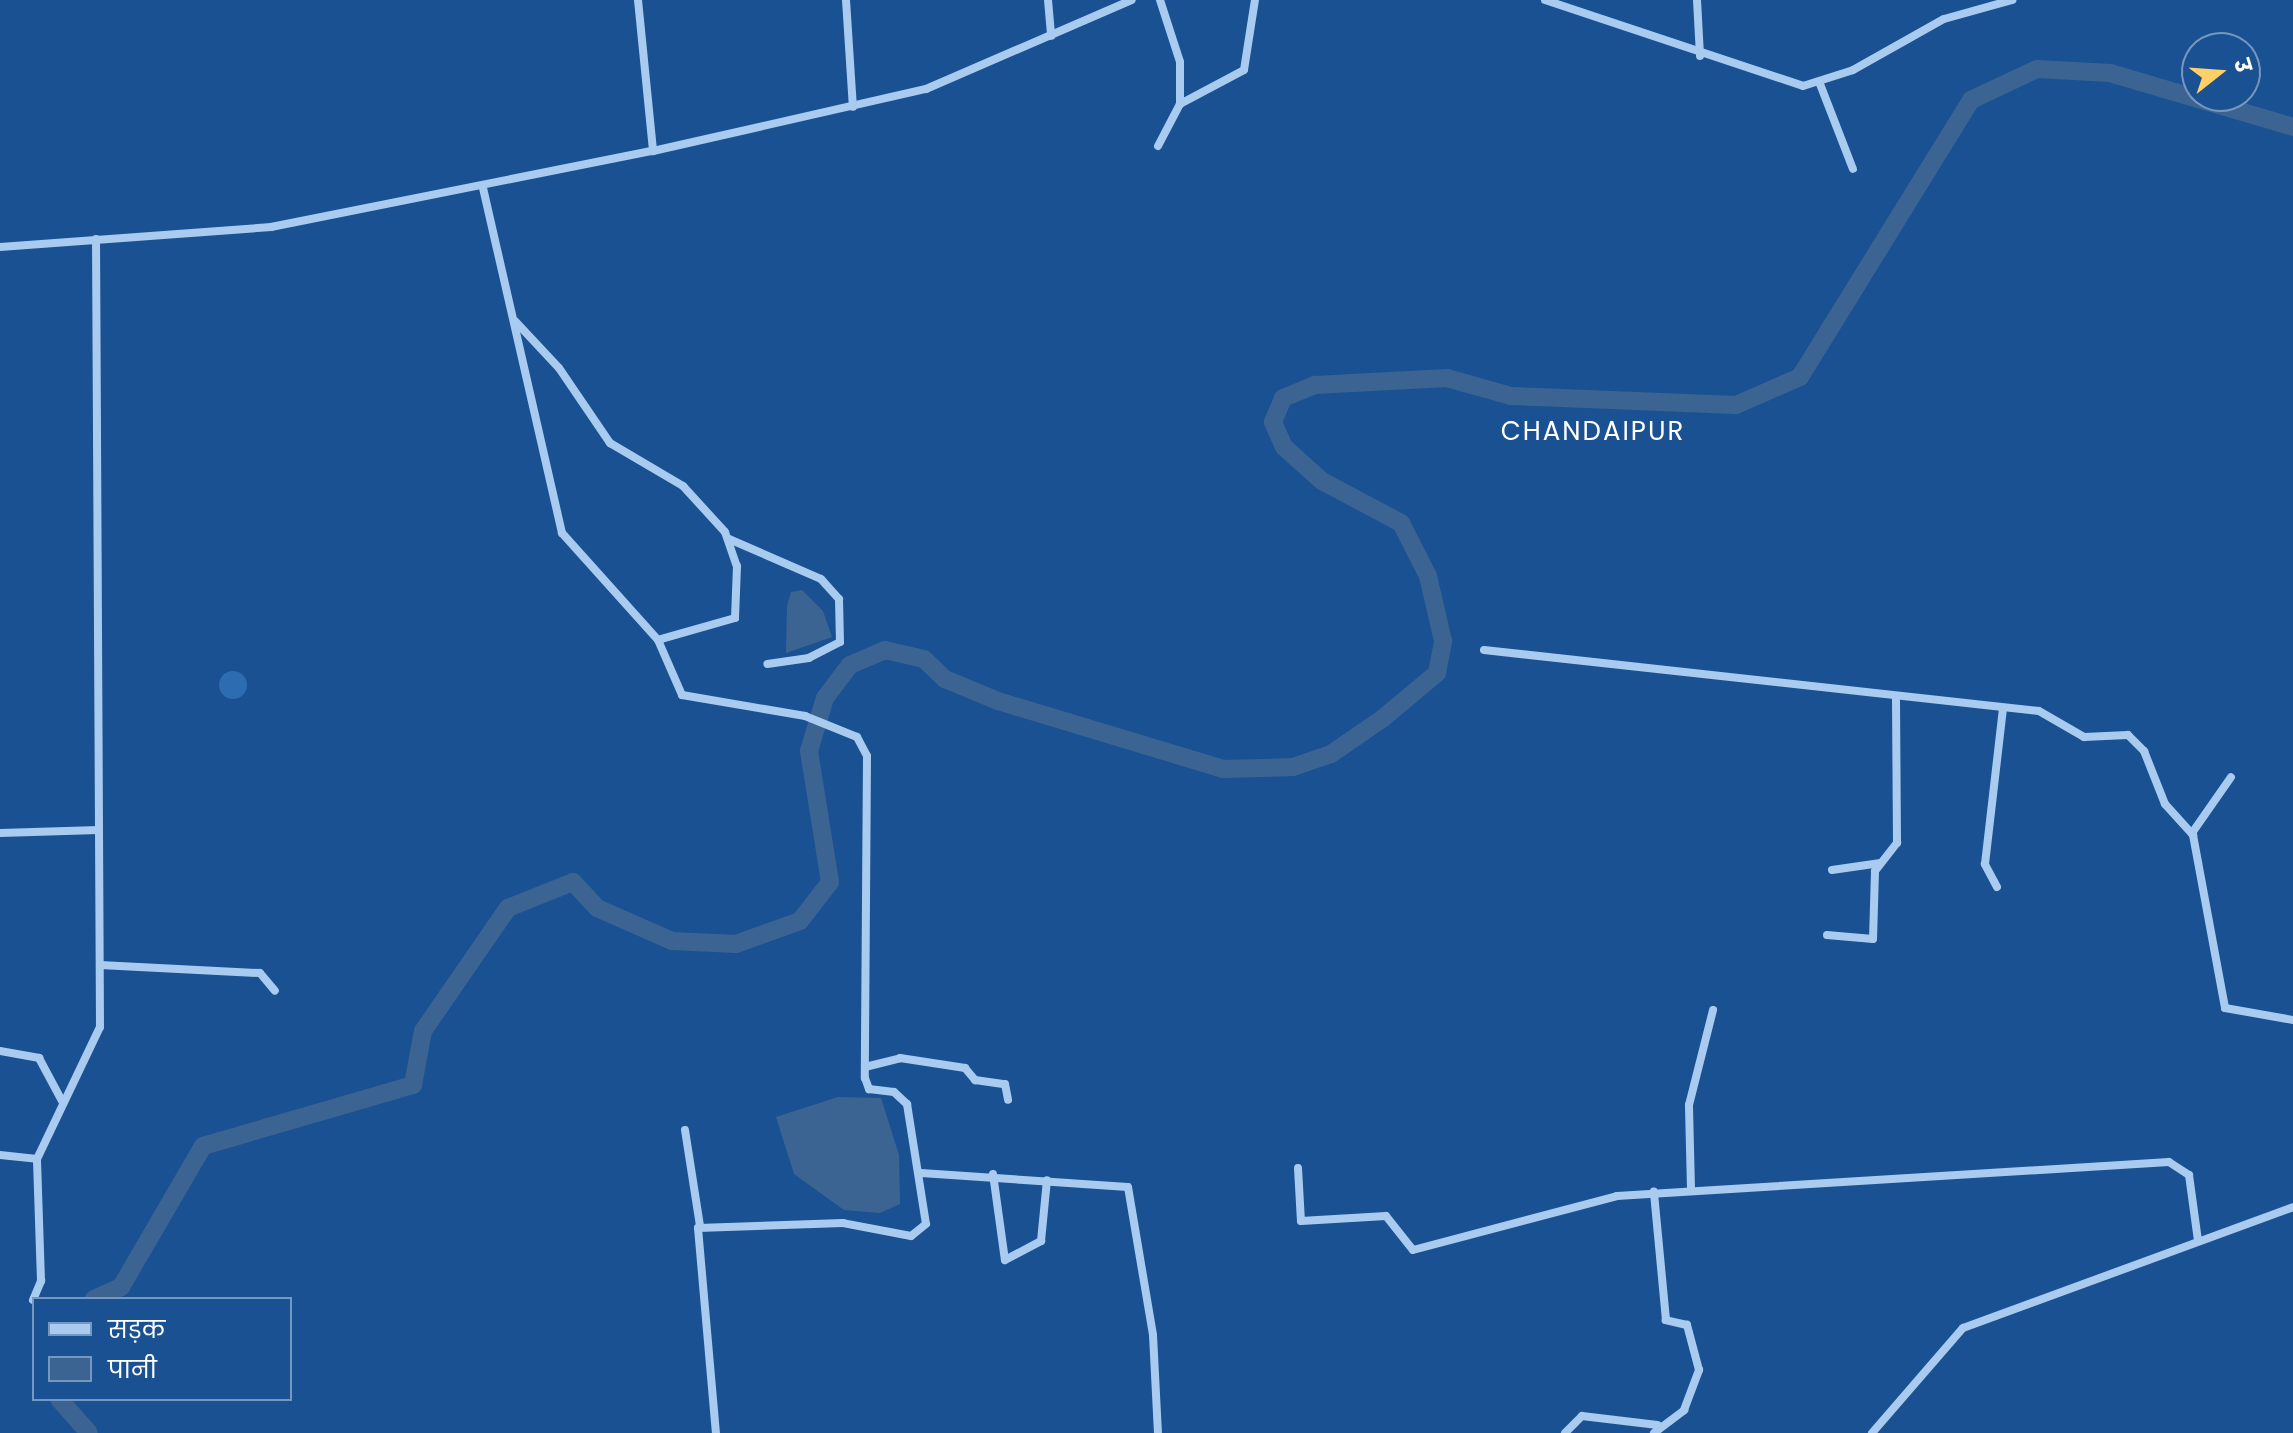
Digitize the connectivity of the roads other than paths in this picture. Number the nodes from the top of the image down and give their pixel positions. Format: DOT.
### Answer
graph roads {
  1 [pos="638,0"];
  2 [pos="846,0"];
  3 [pos="1048,0"];
  4 [pos="1132,0"];
  5 [pos="1160,0"];
  6 [pos="1255,0"];
  7 [pos="1545,0"];
  8 [pos="1697,0"];
  9 [pos="2012,0"];
  10 [pos="1051,36"];
  11 [pos="1700,56"];
  12 [pos="1820,84"];
  13 [pos="1180,104"];
  14 [pos="853,107"];
  15 [pos="1158,146"];
  16 [pos="653,151"];
  17 [pos="1853,169"];
  18 [pos="483,188"];
  19 [pos="96,239"];
  20 [pos="0,247"];
  21 [pos="514,321"];
  22 [pos="728,538"];
  23 [pos="658,640"];
  24 [pos="1484,650"];
  25 [pos="767,664"];
  26 [pos="1896,697"];
  27 [pos="2003,708"];
  28 [pos="2231,777"];
  29 [pos="99,830"];
  30 [pos="0,833"];
  31 [pos="2192,833"];
  32 [pos="1885,862"];
  33 [pos="1832,870"];
  34 [pos="1997,887"];
  35 [pos="1827,935"];
  36 [pos="100,965"];
  37 [pos="275,991"];
  38 [pos="1713,1010"];
  39 [pos="2293,1020"];
  40 [pos="0,1051"];
  41 [pos="865,1067"];
  42 [pos="1008,1100"];
  43 [pos="62,1101"];
  44 [pos="685,1130"];
  45 [pos="0,1155"];
  46 [pos="37,1159"];
  47 [pos="1298,1168"];
  48 [pos="921,1173"];
  49 [pos="993,1174"];
  50 [pos="1047,1180"];
  51 [pos="1691,1189"];
  52 [pos="1654,1192"];
  53 [pos="2293,1207"];
  54 [pos="700,1226"];
  55 [pos="2198,1241"];
  56 [pos="34,1297"];
  57 [pos="1655,1429"];
  58 [pos="716,1433"];
  59 [pos="1158,1433"];
  60 [pos="1565,1433"];
  61 [pos="1872,1433"];
  1 -- 16 [label="street"];
  2 -- 14 [label="street"];
  3 -- 10 [label="street"];
  4 -- 10 [label="street"];
  5 -- 13 [label="street"];
  6 -- 13 [label="street"];
  7 -- 11 [label="street"];
  8 -- 11 [label="street"];
  9 -- 12 [label="street"];
  10 -- 14 [label="street"];
  11 -- 12 [label="street"];
  12 -- 17 [label="street"];
  13 -- 15 [label="street"];
  14 -- 16 [label="street"];
  16 -- 18 [label="street"];
  18 -- 19 [label="street"];
  18 -- 21 [label="street"];
  19 -- 20 [label="street"];
  19 -- 29 [label="street"];
  21 -- 22 [label="street"];
  21 -- 23 [label="street"];
  22 -- 23 [label="street"];
  22 -- 25 [label="street"];
  23 -- 41 [label="street"];
  24 -- 26 [label="street"];
  26 -- 27 [label="street"];
  26 -- 32 [label="street"];
  27 -- 31 [label="street"];
  27 -- 34 [label="street"];
  28 -- 31 [label="street"];
  29 -- 30 [label="street"];
  29 -- 36 [label="street"];
  31 -- 39 [label="street"];
  32 -- 33 [label="street"];
  32 -- 35 [label="street"];
  36 -- 37 [label="street"];
  36 -- 43 [label="street"];
  38 -- 51 [label="street"];
  40 -- 43 [label="street"];
  41 -- 42 [label="street"];
  41 -- 48 [label="street"];
  43 -- 46 [label="street"];
  44 -- 54 [label="street"];
  45 -- 46 [label="street"];
  46 -- 56 [label="street"];
  47 -- 52 [label="street"];
  48 -- 49 [label="street"];
  48 -- 54 [label="street"];
  49 -- 50 [label="street"];
  49 -- 50 [label="street"];
  50 -- 59 [label="street"];
  51 -- 52 [label="street"];
  51 -- 55 [label="street"];
  52 -- 57 [label="street"];
  53 -- 55 [label="street"];
  54 -- 58 [label="street"];
  55 -- 61 [label="street"];
  57 -- 60 [label="street"];
}
